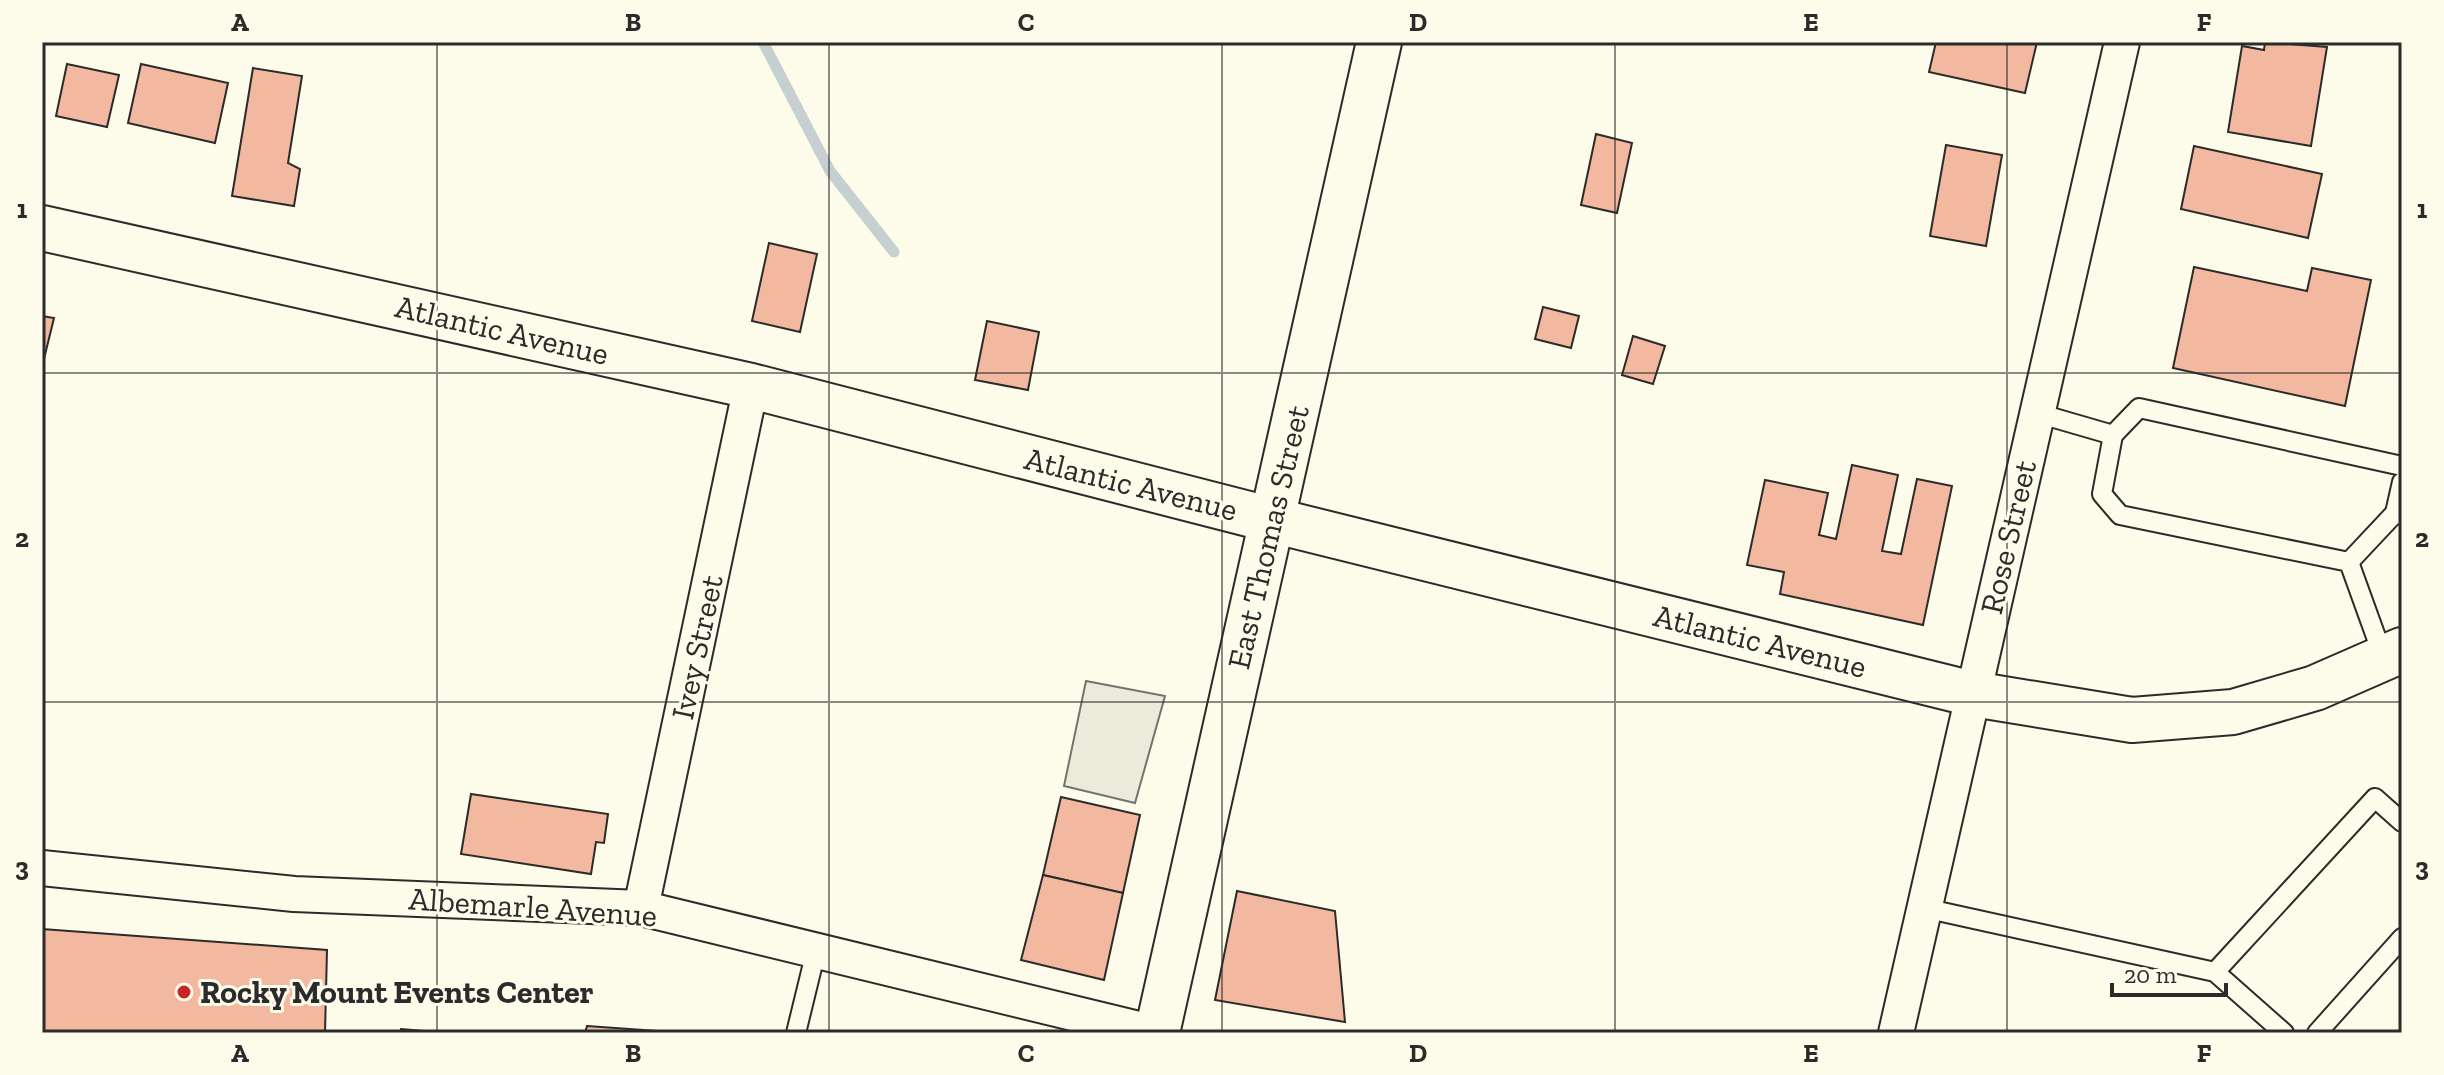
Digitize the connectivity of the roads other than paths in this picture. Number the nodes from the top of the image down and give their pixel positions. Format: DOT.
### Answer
graph roads {
  1 [pos="1379,42"];
  2 [pos="2122,42"];
  3 [pos="42,228"];
  4 [pos="751,386"];
  5 [pos="2037,413"];
  6 [pos="2113,435"];
  7 [pos="2402,466"];
  8 [pos="2402,482"];
  9 [pos="2398,514"];
  10 [pos="1272,520"];
  11 [pos="2349,562"];
  12 [pos="2393,654"];
  13 [pos="1973,694"];
  14 [pos="2402,822"];
  15 [pos="42,868"];
  16 [pos="641,908"];
  17 [pos="1924,908"];
  18 [pos="2402,938"];
  19 [pos="816,951"];
  20 [pos="2215,972"];
  21 [pos="796,1033"];
  22 [pos="1156,1033"];
  23 [pos="1896,1033"];
  24 [pos="2284,1033"];
  25 [pos="2317,1033"];
  1 -- 10 [label="main road, East Thomas Street"];
  2 -- 5 [label="street, Rose Street"];
  3 -- 4 [label="main road, Atlantic Avenue"];
  4 -- 10 [label="main road, Atlantic Avenue"];
  4 -- 16 [label="street, Ivey Street"];
  5 -- 6 [label="lane"];
  5 -- 13 [label="street, Rose Street"];
  6 -- 7 [label="lane"];
  6 -- 11 [label="lane"];
  8 -- 9 [label="lane"];
  9 -- 11 [label="lane"];
  10 -- 13 [label="main road, Atlantic Avenue"];
  10 -- 22 [label="main road, East Thomas Street"];
  11 -- 12 [label="lane"];
  12 -- 13 [label="main road, Atlantic Avenue"];
  13 -- 17 [label="street, Rose Street"];
  14 -- 20 [label="lane"];
  15 -- 16 [label="street, Albemarle Avenue"];
  16 -- 19 [label="street, Albemarle Avenue"];
  17 -- 20 [label="lane"];
  17 -- 23 [label="street, Rose Street"];
  18 -- 25 [label="lane"];
  19 -- 21 [label="lane"];
  19 -- 22 [label="street, Albemarle Avenue"];
  20 -- 24 [label="lane"];
}
